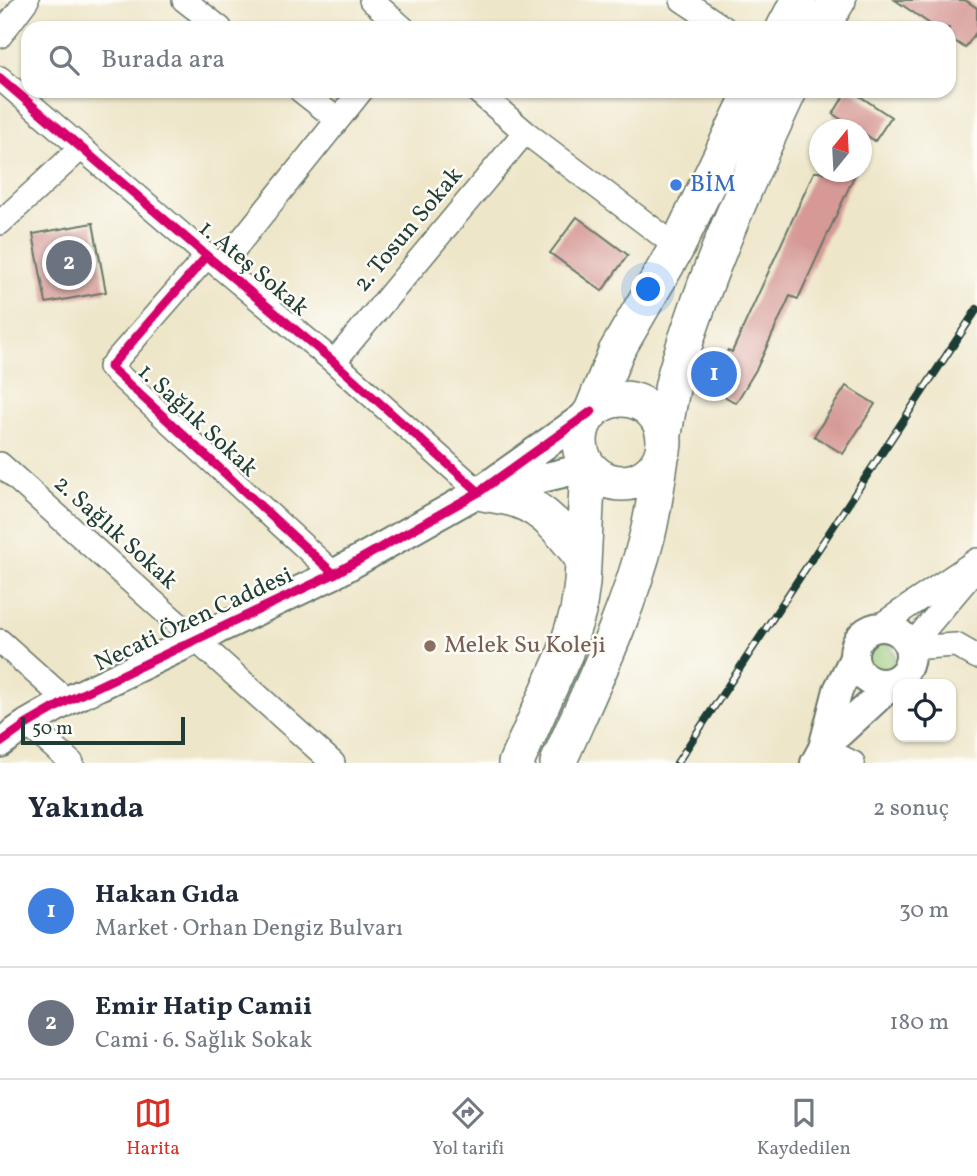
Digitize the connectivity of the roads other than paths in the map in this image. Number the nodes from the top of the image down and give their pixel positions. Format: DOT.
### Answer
graph roads {
  1 [pos="27,0"];
  2 [pos="184,0"];
  3 [pos="371,0"];
  4 [pos="682,0"];
  5 [pos="799,0"];
  6 [pos="838,0"];
  7 [pos="211,21"];
  8 [pos="395,21"];
  9 [pos="714,21"];
  10 [pos="788,21"];
  11 [pos="825,21"];
  12 [pos="0,36"];
  13 [pos="0,78"];
  14 [pos="21,96"];
  15 [pos="23,98"];
  16 [pos="310,98"];
  17 [pos="355,98"];
  18 [pos="485,98"];
  19 [pos="749,98"];
  20 [pos="786,98"];
  21 [pos="338,120"];
  22 [pos="525,132"];
  23 [pos="80,148"];
  24 [pos="0,223"];
  25 [pos="677,247"];
  26 [pos="214,262"];
  27 [pos="334,362"];
  28 [pos="592,411"];
  29 [pos="662,446"];
  30 [pos="0,464"];
  31 [pos="588,467"];
  32 [pos="479,492"];
  33 [pos="583,559"];
  34 [pos="977,560"];
  35 [pos="977,568"];
  36 [pos="334,574"];
  37 [pos="878,627"];
  38 [pos="0,641"];
  39 [pos="195,641"];
  40 [pos="909,649"];
  41 [pos="977,657"];
  42 [pos="854,658"];
  43 [pos="900,677"];
  44 [pos="66,701"];
  45 [pos="27,724"];
  46 [pos="0,743"];
  47 [pos="819,755"];
  48 [pos="72,763"];
  49 [pos="332,763"];
  50 [pos="516,763"];
  51 [pos="558,763"];
  52 [pos="853,763"];
  1 -- 12 [label="street"];
  2 -- 7 [label="street"];
  3 -- 8 [label="street"];
  4 -- 9 [label="street"];
  5 -- 10 [label="main road"];
  6 -- 11 [label="main road"];
  13 -- 14 [label="street, 1. Ateş Sokak"];
  15 -- 23 [label="street, 1. Ateş Sokak"];
  16 -- 21 [label="street"];
  17 -- 21 [label="street"];
  18 -- 22 [label="street"];
  19 -- 25 [label="main road"];
  20 -- 29 [label="main road"];
  21 -- 26 [label="street"];
  22 -- 25 [label="street"];
  22 -- 27 [label="street, 2. Tosun Sokak"];
  23 -- 24 [label="street"];
  23 -- 26 [label="street, 1. Ateş Sokak"];
  25 -- 28 [label="main road"];
  26 -- 27 [label="street, 1. Ateş Sokak"];
  26 -- 36 [label="street, 1. Sağlık Sokak"];
  27 -- 32 [label="street, 1. Ateş Sokak"];
  28 -- 29 [label="main road"];
  28 -- 31 [label="main road"];
  28 -- 32 [label="street"];
  29 -- 31 [label="main road"];
  29 -- 51 [label="main road"];
  30 -- 39 [label="street, 2. Sağlık Sokak"];
  31 -- 32 [label="street"];
  31 -- 33 [label="main road"];
  32 -- 33 [label="main road"];
  32 -- 36 [label="street, Necati Özen Caddesi"];
  33 -- 50 [label="main road"];
  34 -- 37 [label="street"];
  35 -- 40 [label="street"];
  36 -- 39 [label="street, Necati Özen Caddesi"];
  37 -- 40 [label="street"];
  37 -- 42 [label="street"];
  38 -- 44 [label="street"];
  39 -- 44 [label="street, Necati Özen Caddesi"];
  39 -- 49 [label="street, 2. Sağlık Sokak"];
  40 -- 41 [label="street"];
  40 -- 43 [label="street"];
  42 -- 43 [label="street"];
  42 -- 47 [label="street"];
  43 -- 47 [label="street"];
  44 -- 45 [label="street, Necati Özen Caddesi"];
  45 -- 46 [label="street, Necati Özen Caddesi"];
  45 -- 48 [label="street"];
  47 -- 52 [label="street"];
}
